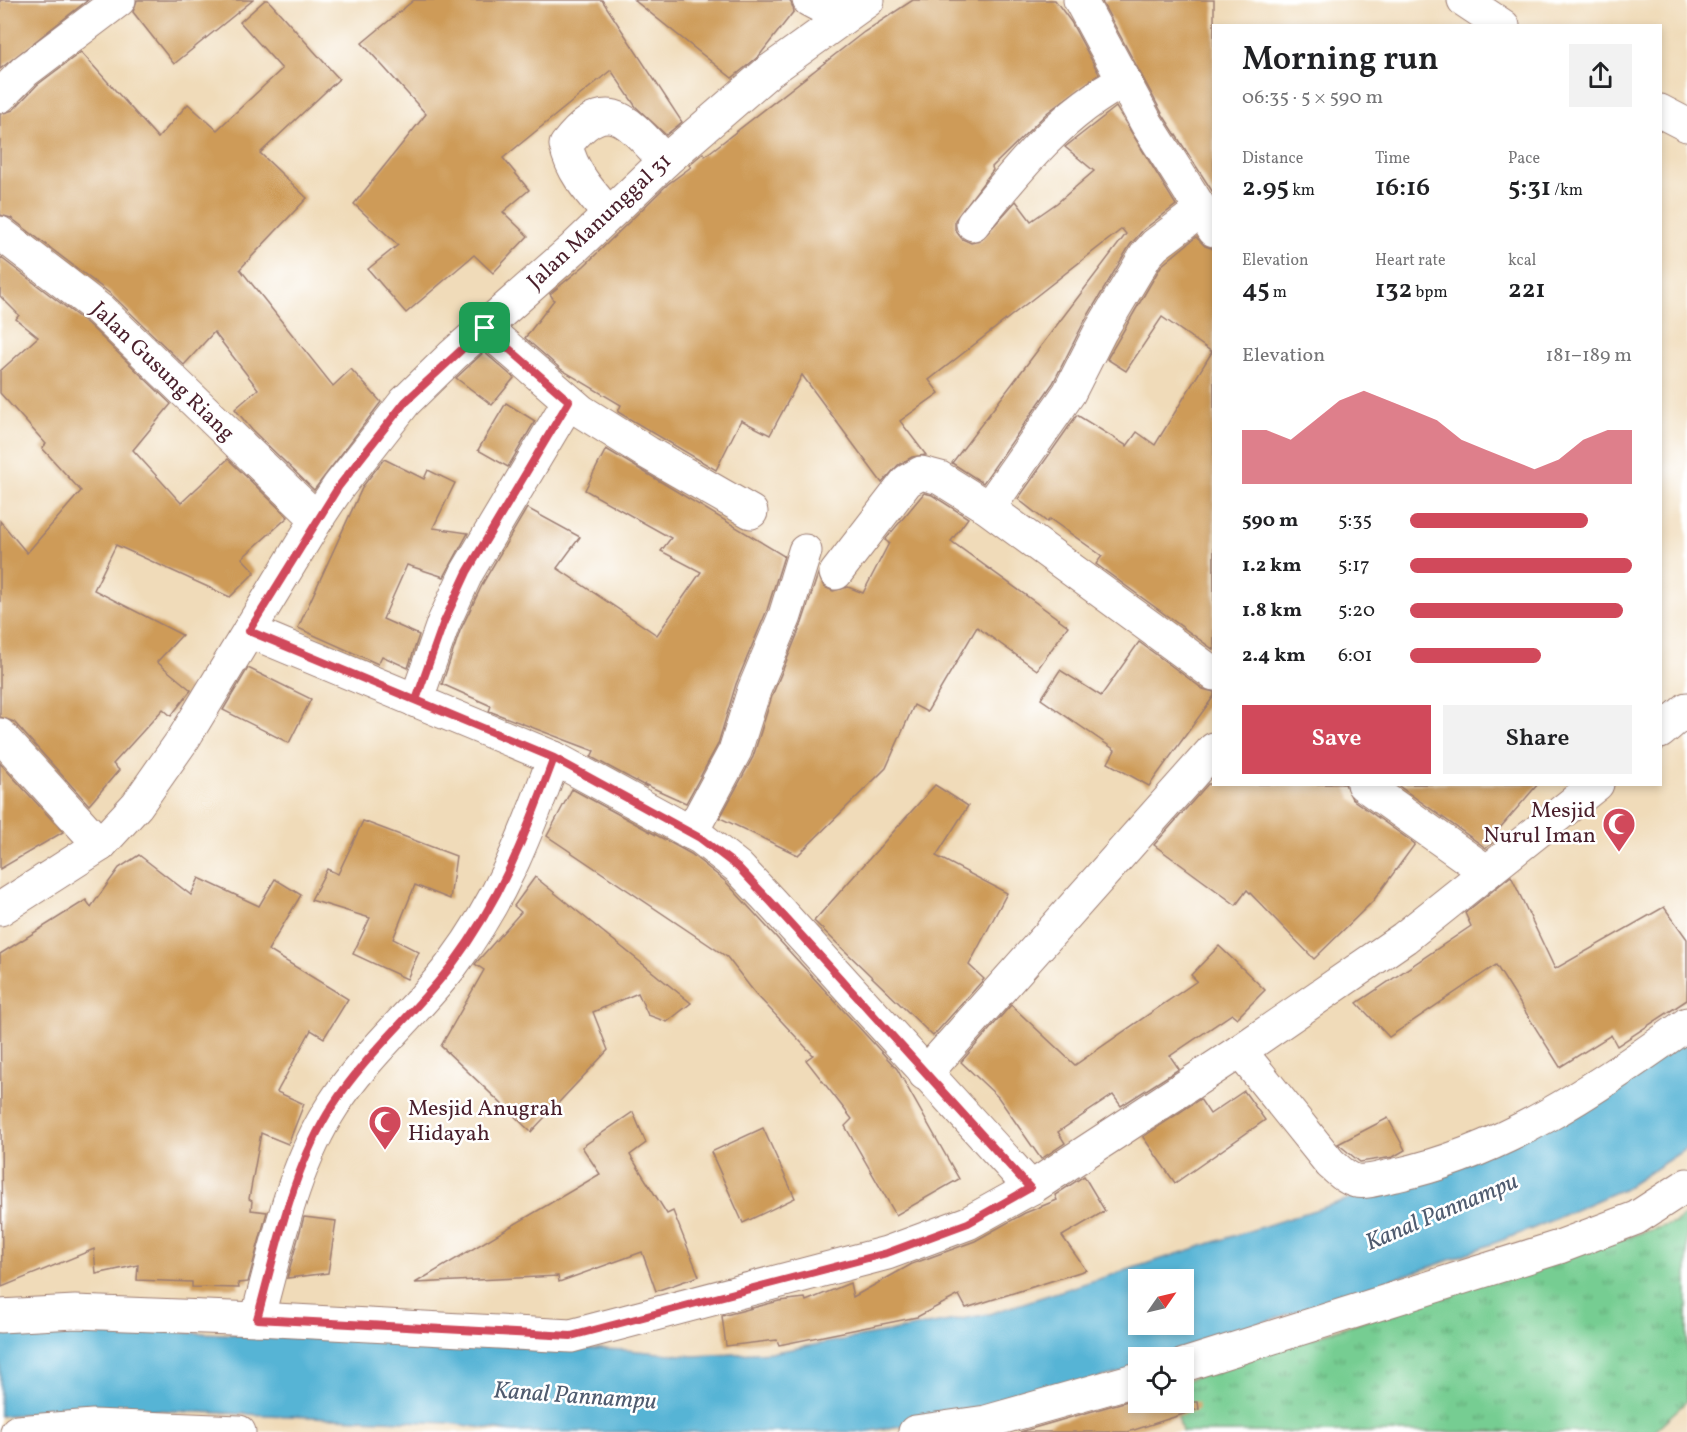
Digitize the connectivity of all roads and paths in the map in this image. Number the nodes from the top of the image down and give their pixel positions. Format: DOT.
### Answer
graph roads {
  1 [pos="119,0"];
  2 [pos="809,0"];
  3 [pos="1080,0"];
  4 [pos="1464,0"];
  5 [pos="855,9"];
  6 [pos="1500,24"];
  7 [pos="1124,81"];
  8 [pos="0,96"];
  9 [pos="1662,112"];
  10 [pos="1687,125"];
  11 [pos="665,161"];
  12 [pos="609,214"];
  13 [pos="1207,220"];
  14 [pos="973,224"];
  15 [pos="0,233"];
  16 [pos="485,328"];
  17 [pos="569,401"];
  18 [pos="985,506"];
  19 [pos="751,512"];
  20 [pos="316,519"];
  21 [pos="805,551"];
  22 [pos="836,573"];
  23 [pos="249,631"];
  24 [pos="1212,673"];
  25 [pos="416,700"];
  26 [pos="1687,709"];
  27 [pos="1662,730"];
  28 [pos="0,735"];
  29 [pos="1212,751"];
  30 [pos="554,758"];
  31 [pos="1366,786"];
  32 [pos="1594,786"];
  33 [pos="691,833"];
  34 [pos="100,845"];
  35 [pos="1487,872"];
  36 [pos="0,909"];
  37 [pos="1687,1024"];
  38 [pos="1240,1051"];
  39 [pos="925,1074"];
  40 [pos="1687,1185"];
  41 [pos="1030,1188"];
  42 [pos="0,1316"];
  43 [pos="257,1319"];
  44 [pos="1194,1362"];
  45 [pos="1128,1382"];
  46 [pos="68,1429"];
  47 [pos="17,1432"];
  48 [pos="239,1432"];
  49 [pos="915,1432"];
  1 -- 8 [label="street"];
  2 -- 5 [label="street"];
  3 -- 7 [label="street"];
  4 -- 6 [label="street"];
  5 -- 11 [label="street, Jalan Manunggal 31"];
  7 -- 13 [label="street"];
  7 -- 14 [label="street"];
  9 -- 10 [label="street"];
  11 -- 12 [label="street, Jalan Manunggal 31"];
  11 -- 12 [label="street"];
  12 -- 16 [label="street, Jalan Manunggal 31"];
  13 -- 18 [label="street"];
  15 -- 20 [label="street, Jalan Gusung Riang"];
  16 -- 17 [label="street"];
  16 -- 20 [label="street, Jalan Manunggal 31"];
  17 -- 19 [label="street"];
  17 -- 25 [label="street"];
  18 -- 22 [label="street"];
  18 -- 24 [label="street"];
  20 -- 23 [label="street, Jalan Manunggal 31"];
  21 -- 33 [label="street"];
  23 -- 25 [label="street"];
  23 -- 34 [label="street, Jalan Manunggal 31"];
  25 -- 30 [label="street"];
  26 -- 27 [label="street"];
  28 -- 34 [label="street"];
  29 -- 39 [label="street"];
  30 -- 33 [label="street"];
  30 -- 43 [label="street"];
  31 -- 35 [label="street"];
  32 -- 35 [label="street"];
  33 -- 39 [label="street"];
  34 -- 36 [label="street, Jalan Manunggal 31"];
  35 -- 38 [label="street"];
  37 -- 38 [label="street"];
  38 -- 41 [label="street"];
  39 -- 41 [label="street"];
  40 -- 44 [label="street"];
  41 -- 43 [label="street"];
  42 -- 43 [label="street"];
  45 -- 49 [label="street"];
  46 -- 47 [label="street"];
  46 -- 48 [label="street"];
}
